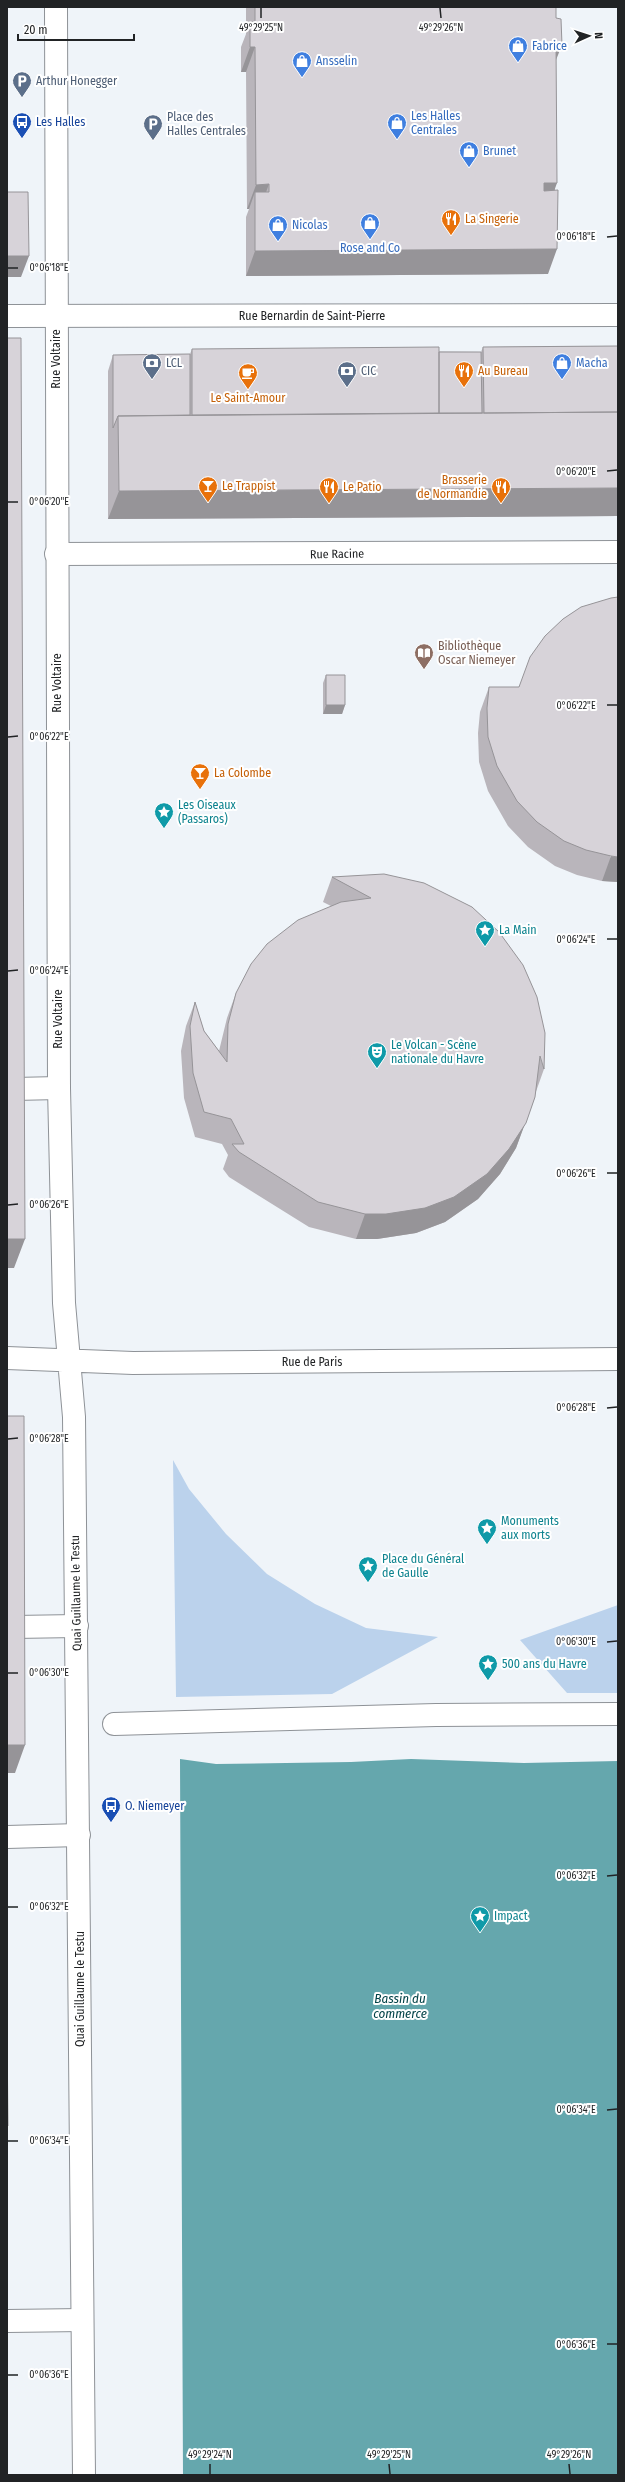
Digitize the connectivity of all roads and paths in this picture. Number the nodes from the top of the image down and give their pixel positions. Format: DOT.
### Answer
graph roads {
  1 [pos="56,7"];
  2 [pos="618,315"];
  3 [pos="7,316"];
  4 [pos="56,316"];
  5 [pos="618,552"];
  6 [pos="56,554"];
  7 [pos="59,1088"];
  8 [pos="14,1089"];
  9 [pos="7,1358"];
  10 [pos="69,1359"];
  11 [pos="618,1359"];
  12 [pos="77,1626"];
  13 [pos="14,1627"];
  14 [pos="618,1714"];
  15 [pos="114,1724"];
  16 [pos="79,1835"];
  17 [pos="7,1837"];
  18 [pos="82,2320"];
  19 [pos="7,2321"];
  20 [pos="84,2475"];
  1 -- 4 [label="main road, Rue Voltaire"];
  2 -- 4 [label="main road, Rue Bernardin de Saint-Pierre"];
  3 -- 4 [label="main road, Rue Bernardin de Saint-Pierre"];
  4 -- 6 [label="main road, Rue Voltaire"];
  5 -- 6 [label="main road, Rue Racine"];
  6 -- 7 [label="main road, Rue Voltaire"];
  7 -- 8 [label="main road"];
  7 -- 10 [label="main road, Rue Voltaire"];
  9 -- 10 [label="main road, Rue de Paris"];
  10 -- 11 [label="main road, Rue de Paris"];
  10 -- 12 [label="main road, Quai Guillaume le Testu"];
  12 -- 13 [label="main road"];
  12 -- 16 [label="main road, Quai Guillaume le Testu"];
  14 -- 15 [label="main road"];
  16 -- 17 [label="main road"];
  16 -- 18 [label="main road, Quai Guillaume le Testu"];
  18 -- 19 [label="main road"];
  18 -- 20 [label="main road, Quai Guillaume le Testu"];
}
